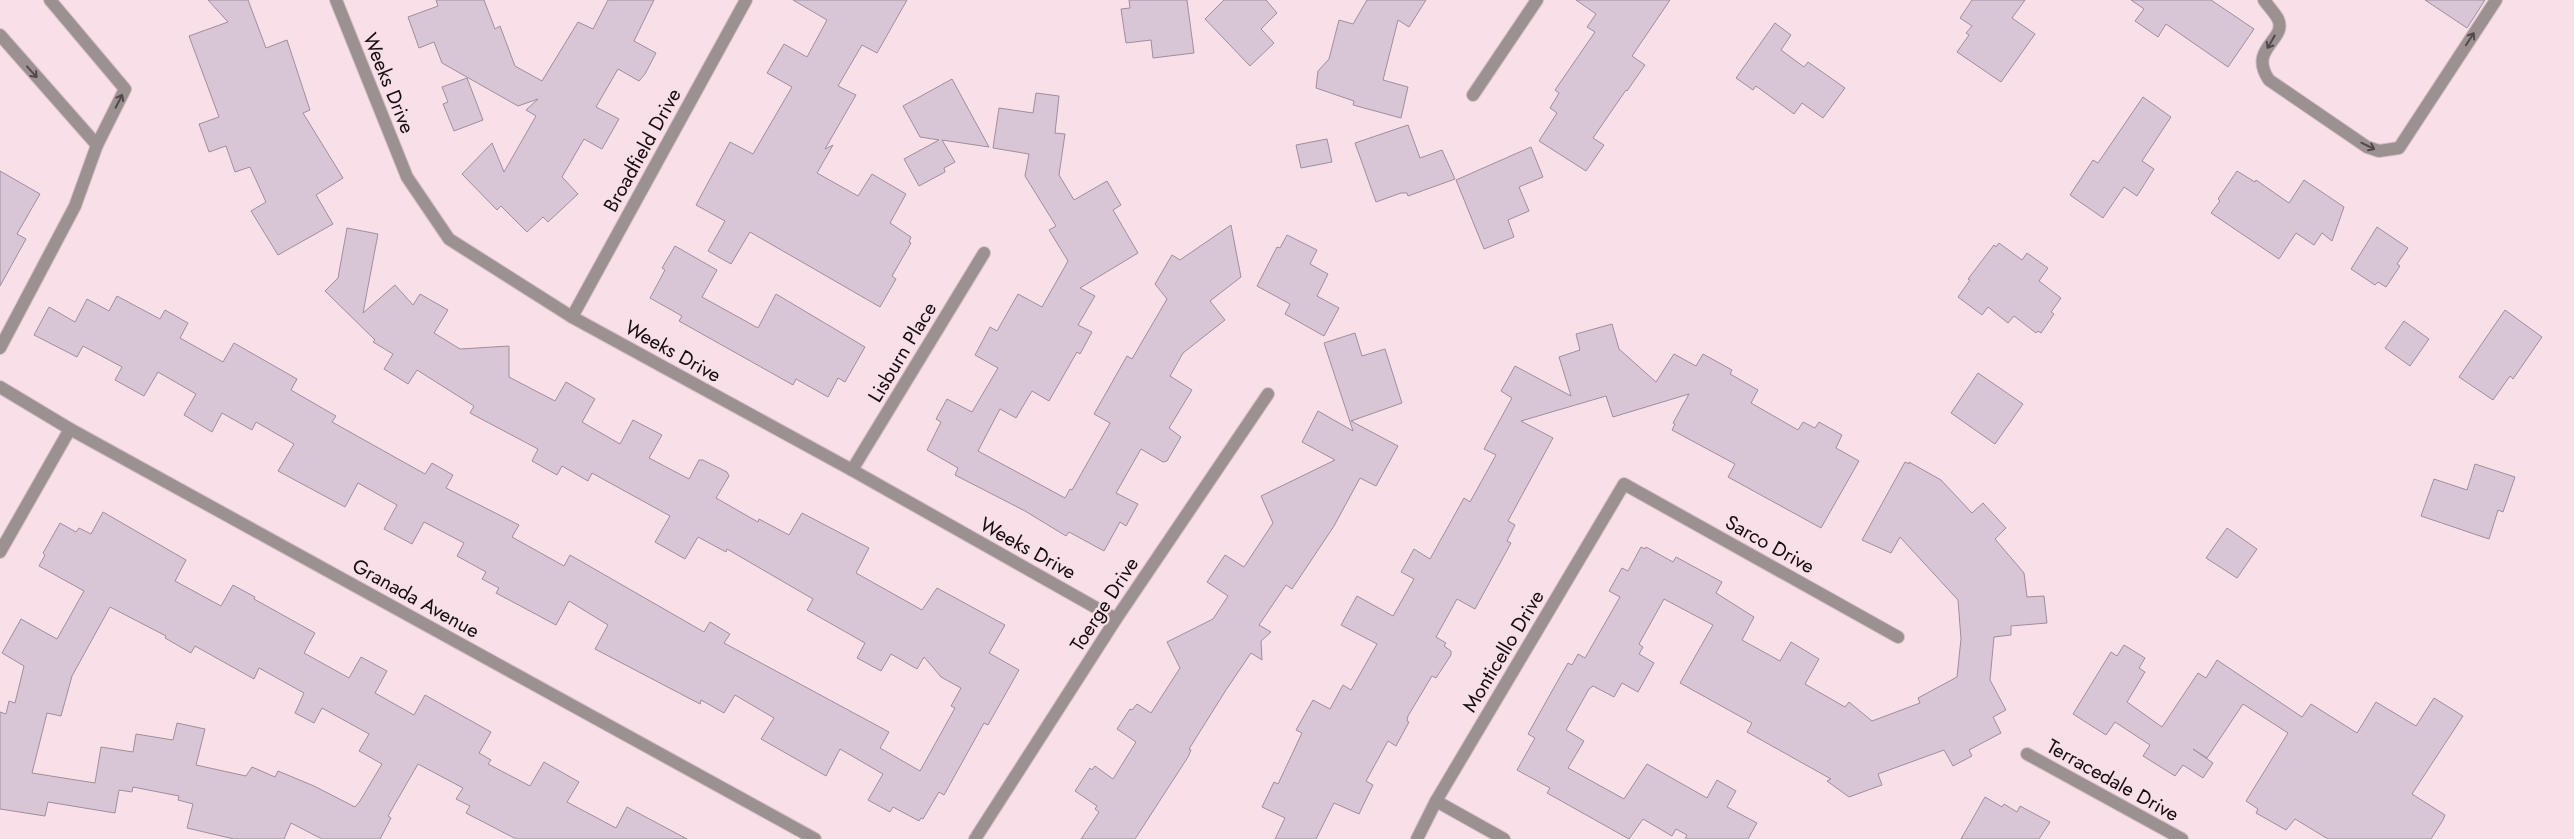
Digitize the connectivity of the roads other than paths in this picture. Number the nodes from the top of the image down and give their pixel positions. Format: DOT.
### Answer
graph roads {
  1 [pos="50,0"];
  2 [pos="336,0"];
  3 [pos="746,0"];
  4 [pos="1537,0"];
  5 [pos="2264,0"];
  6 [pos="2496,0"];
  7 [pos="0,35"];
  8 [pos="1473,95"];
  9 [pos="98,145"];
  10 [pos="984,252"];
  11 [pos="572,317"];
  12 [pos="0,348"];
  13 [pos="0,387"];
  14 [pos="1268,394"];
  15 [pos="70,428"];
  16 [pos="852,470"];
  17 [pos="1624,484"];
  18 [pos="0,552"];
  19 [pos="1116,618"];
  20 [pos="1898,637"];
  21 [pos="2027,754"];
  22 [pos="1436,801"];
  23 [pos="815,839"];
  24 [pos="975,839"];
  25 [pos="1417,839"];
  26 [pos="1504,839"];
  27 [pos="2182,839"];
  9 -- 1 [label="street, one-way"];
  2 -- 11 [label="street, Weeks Drive"];
  3 -- 11 [label="street, Broadfield Drive"];
  4 -- 8 [label="street"];
  5 -- 6 [label="street, one-way"];
  7 -- 9 [label="street, one-way"];
  9 -- 12 [label="street"];
  10 -- 16 [label="street, Lisburn Place"];
  11 -- 16 [label="street, Weeks Drive"];
  13 -- 15 [label="street, Granada Avenue"];
  14 -- 19 [label="street, Toerge Drive"];
  15 -- 18 [label="street"];
  15 -- 23 [label="street, Granada Avenue"];
  16 -- 19 [label="street, Weeks Drive"];
  17 -- 20 [label="street, Sarco Drive"];
  17 -- 22 [label="street, Monticello Drive"];
  19 -- 24 [label="street, Toerge Drive"];
  21 -- 27 [label="street, Terracedale Drive"];
  22 -- 25 [label="street, Monticello Drive"];
  22 -- 26 [label="street"];
}
